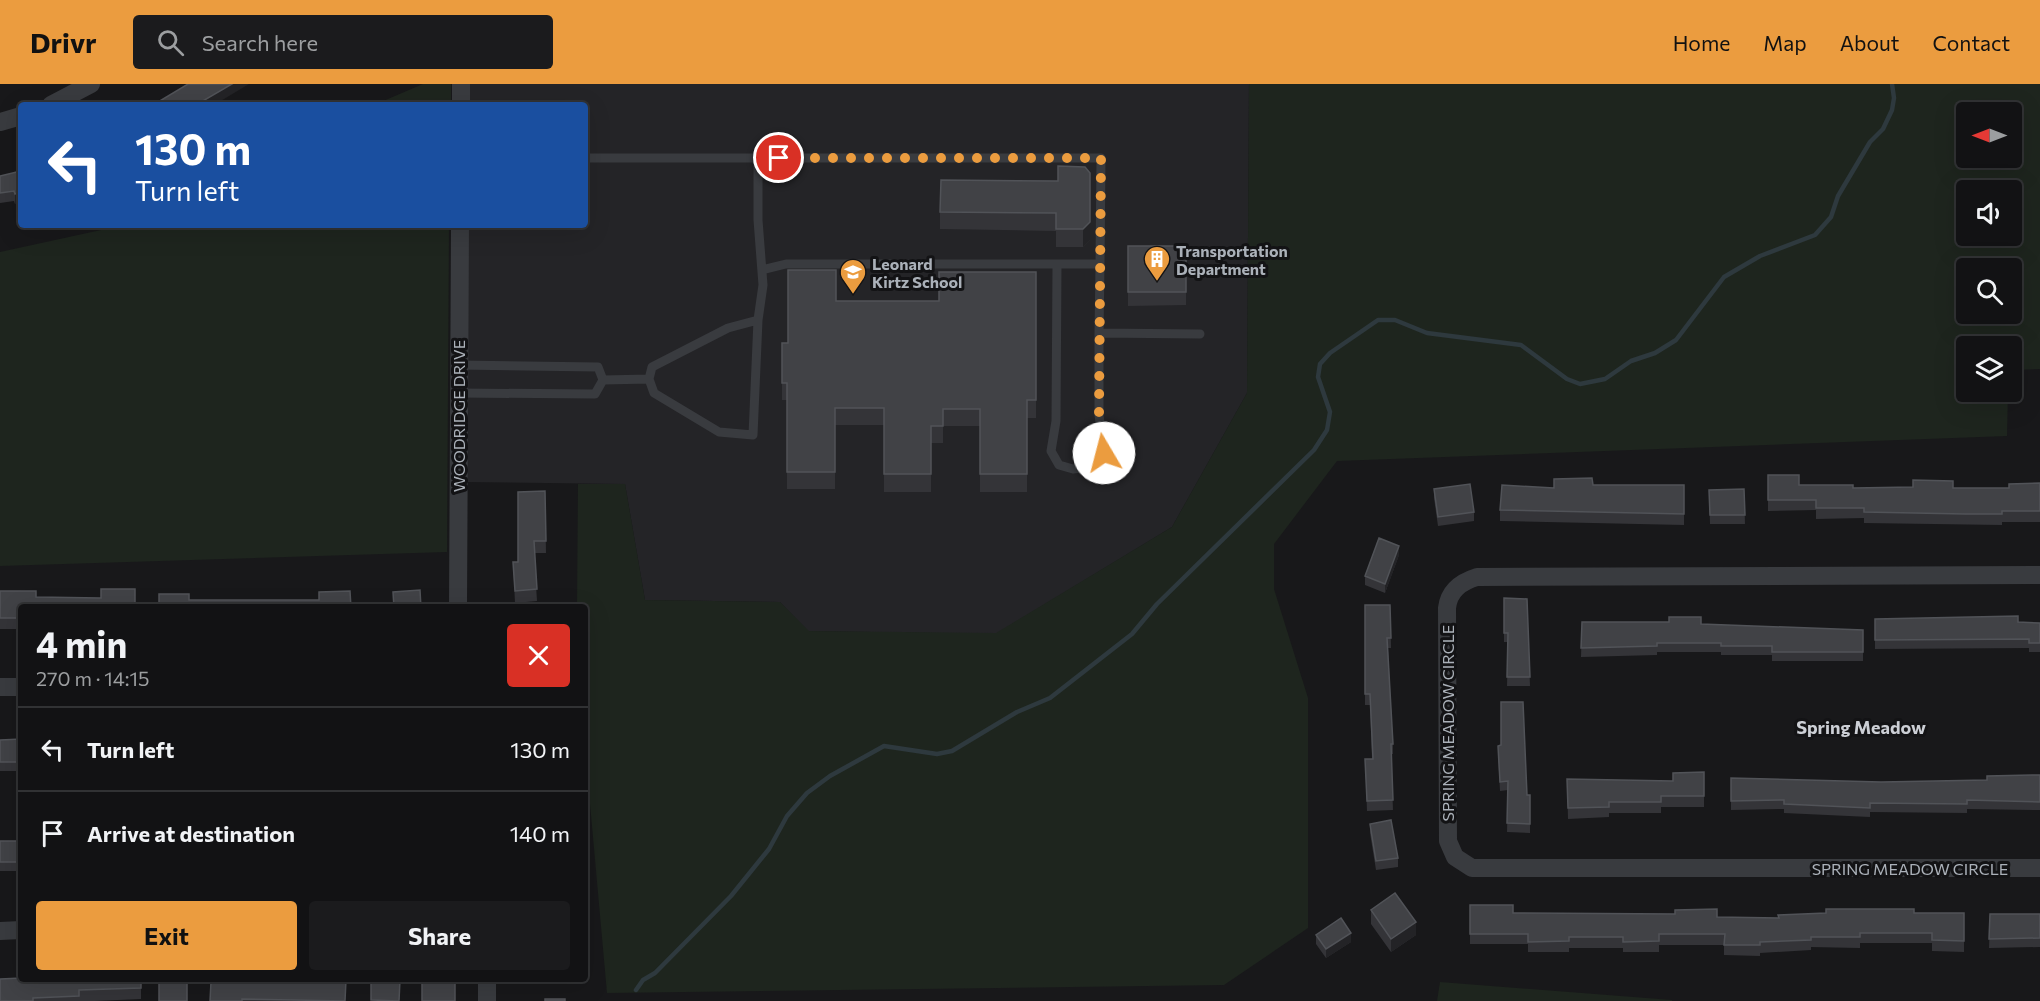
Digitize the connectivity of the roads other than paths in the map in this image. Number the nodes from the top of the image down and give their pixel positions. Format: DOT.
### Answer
graph roads {
  1 [pos="461,84"];
  2 [pos="86,85"];
  3 [pos="56,102"];
  4 [pos="461,102"];
  5 [pos="18,117"];
  6 [pos="0,122"];
  7 [pos="588,158"];
  8 [pos="758,158"];
  9 [pos="459,228"];
  10 [pos="1057,264"];
  11 [pos="1100,264"];
  12 [pos="762,270"];
  13 [pos="758,320"];
  14 [pos="1099,333"];
  15 [pos="1200,334"];
  16 [pos="458,365"];
  17 [pos="649,379"];
  18 [pos="603,380"];
  19 [pos="458,393"];
  20 [pos="2040,575"];
  21 [pos="458,604"];
  22 [pos="0,687"];
  23 [pos="18,687"];
  24 [pos="2040,868"];
  25 [pos="18,930"];
  26 [pos="0,931"];
  27 [pos="487,982"];
  28 [pos="487,1001"];
  1 -- 4 [label="street"];
  2 -- 3 [label="street"];
  5 -- 6 [label="street"];
  7 -- 8 [label="lane"];
  8 -- 11 [label="lane"];
  8 -- 12 [label="lane"];
  9 -- 16 [label="street, WOODRIDGE DRIVE"];
  10 -- 11 [label="lane"];
  10 -- 12 [label="lane"];
  10 -- 14 [label="lane"];
  11 -- 14 [label="lane"];
  12 -- 13 [label="lane"];
  13 -- 17 [label="lane"];
  13 -- 17 [label="lane"];
  14 -- 15 [label="lane"];
  16 -- 18 [label="lane"];
  16 -- 19 [label="street, WOODRIDGE DRIVE"];
  17 -- 18 [label="lane"];
  18 -- 19 [label="lane"];
  19 -- 21 [label="street, WOODRIDGE DRIVE"];
  20 -- 24 [label="street, SPRING MEADOW CIRCLE"];
  22 -- 23 [label="street"];
  25 -- 26 [label="street"];
  27 -- 28 [label="street"];
}
